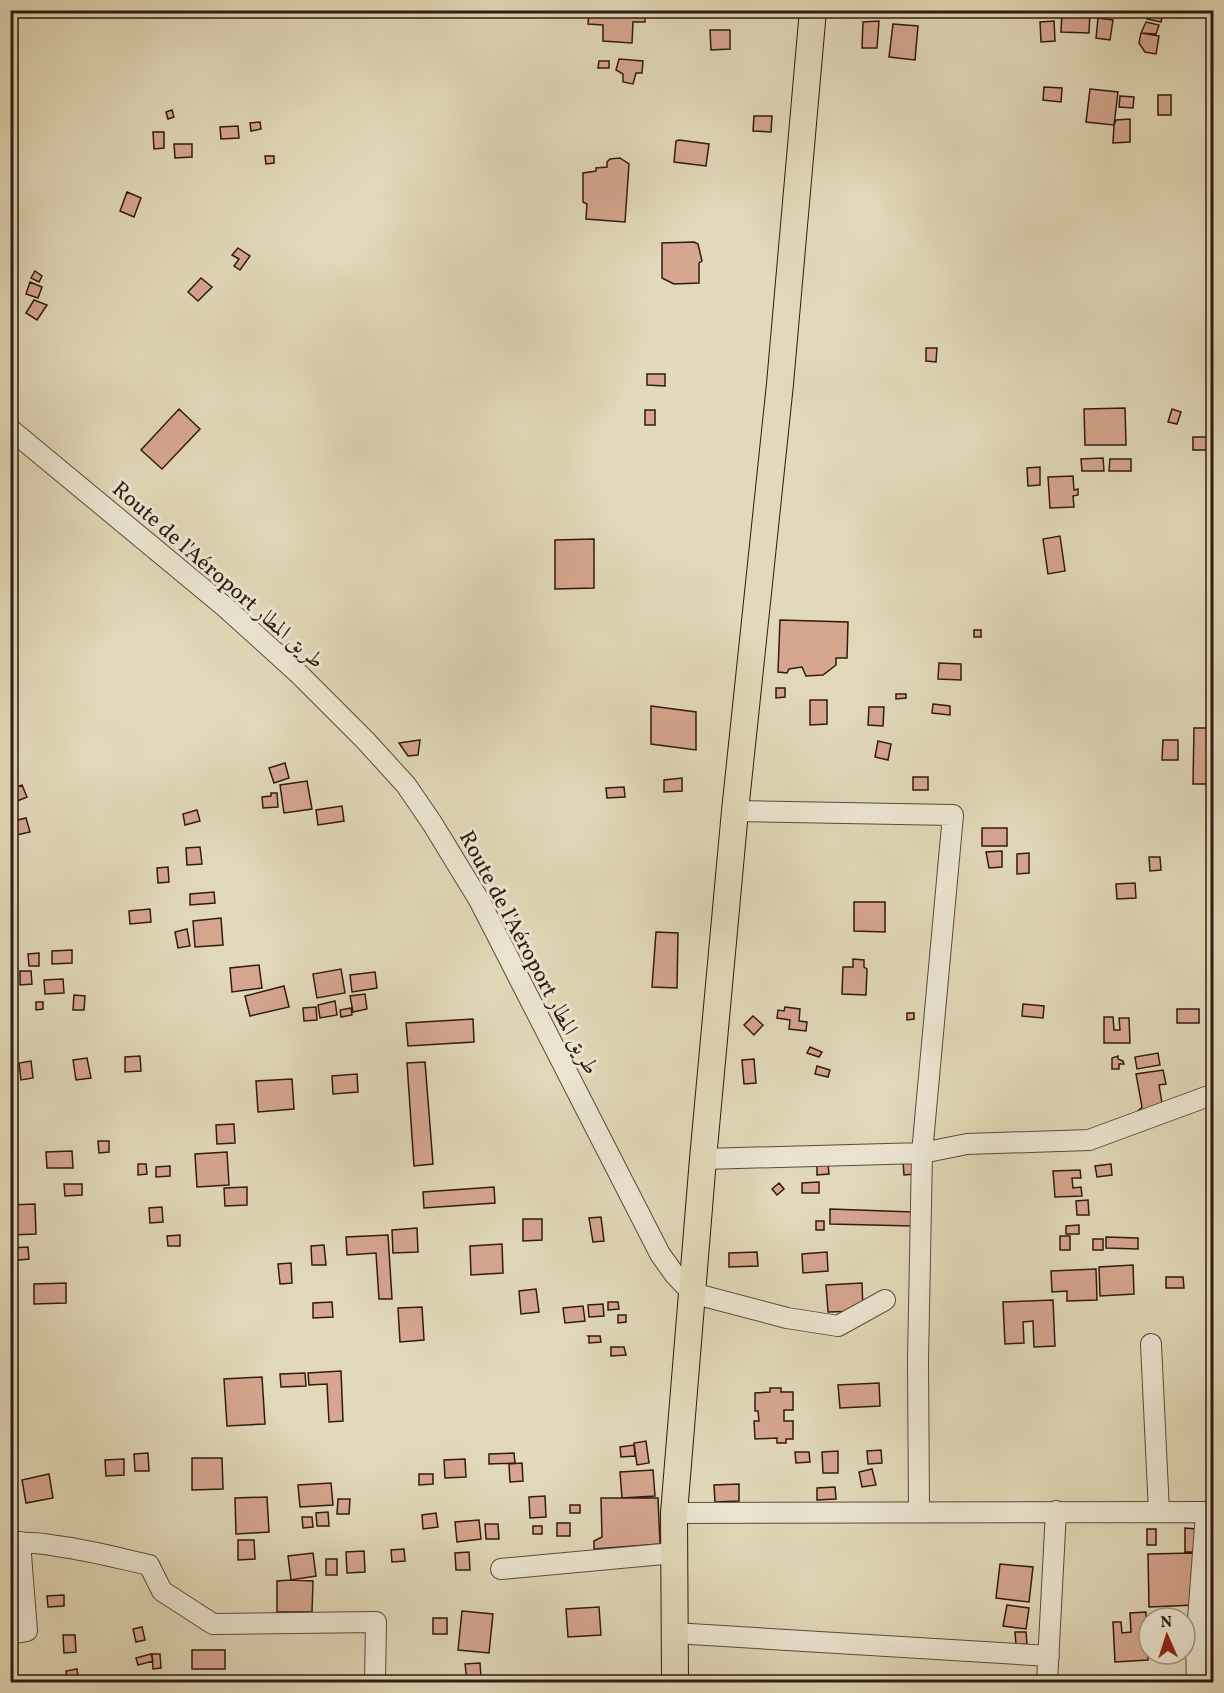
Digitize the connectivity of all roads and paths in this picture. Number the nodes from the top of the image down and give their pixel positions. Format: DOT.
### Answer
graph roads {
  1 [pos="813,10"];
  2 [pos="10,429"];
  3 [pos="735,811"];
  4 [pos="1214,1094"];
  5 [pos="922,1153"];
  6 [pos="703,1159"];
  7 [pos="692,1293"];
  8 [pos="885,1300"];
  9 [pos="1151,1344"];
  10 [pos="1056,1511"];
  11 [pos="674,1512"];
  12 [pos="919,1512"];
  13 [pos="1159,1512"];
  14 [pos="1210,1513"];
  15 [pos="15,1543"];
  16 [pos="674,1553"];
  17 [pos="501,1569"];
  18 [pos="674,1633"];
  19 [pos="10,1634"];
  20 [pos="1049,1656"];
  21 [pos="375,1683"];
  22 [pos="675,1683"];
  23 [pos="1047,1683"];
  24 [pos="1197,1683"];
  1 -- 3 [label="main road"];
  2 -- 7 [label="street, Route de l'Aéroport طريق المطار"];
  3 -- 5 [label="street"];
  3 -- 6 [label="main road"];
  4 -- 5 [label="street"];
  5 -- 6 [label="street"];
  5 -- 12 [label="street"];
  6 -- 7 [label="main road"];
  7 -- 8 [label="street"];
  7 -- 11 [label="main road"];
  9 -- 13 [label="street"];
  10 -- 12 [label="street"];
  10 -- 13 [label="street"];
  10 -- 20 [label="street"];
  11 -- 12 [label="street"];
  11 -- 16 [label="main road"];
  13 -- 14 [label="street"];
  14 -- 24 [label="street"];
  15 -- 19 [label="street"];
  15 -- 21 [label="street"];
  16 -- 17 [label="street"];
  16 -- 18 [label="main road"];
  18 -- 20 [label="street"];
  18 -- 22 [label="main road"];
  20 -- 23 [label="street"];
}
